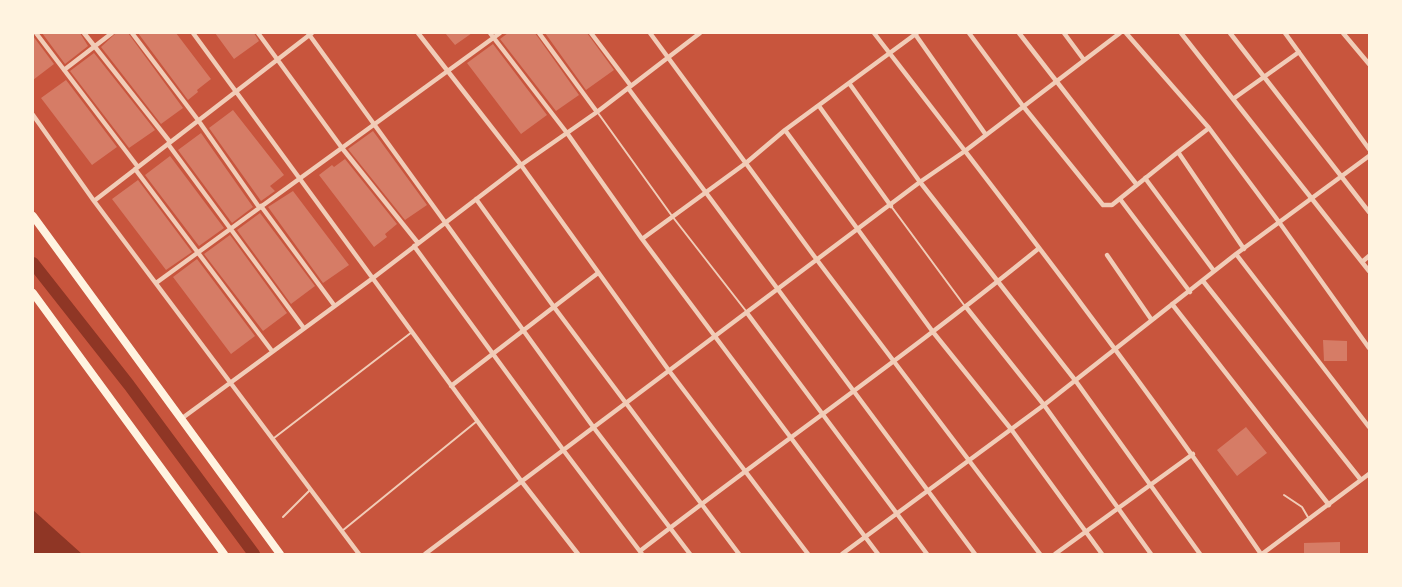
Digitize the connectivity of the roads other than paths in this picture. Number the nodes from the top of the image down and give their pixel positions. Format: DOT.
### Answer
graph roads {
  1 [pos="36,33"];
  2 [pos="84,33"];
  3 [pos="112,33"];
  4 [pos="132,33"];
  5 [pos="193,33"];
  6 [pos="258,33"];
  7 [pos="417,33"];
  8 [pos="500,33"];
  9 [pos="538,33"];
  10 [pos="591,33"];
  11 [pos="650,33"];
  12 [pos="700,33"];
  13 [pos="874,33"];
  14 [pos="916,33"];
  15 [pos="969,33"];
  16 [pos="1019,33"];
  17 [pos="1064,33"];
  18 [pos="1120,33"];
  19 [pos="1126,33"];
  20 [pos="1181,33"];
  21 [pos="1230,33"];
  22 [pos="1285,33"];
  23 [pos="1344,33"];
  24 [pos="310,34"];
  25 [pos="492,35"];
  26 [pos="94,47"];
  27 [pos="889,52"];
  28 [pos="1299,52"];
  29 [pos="669,57"];
  30 [pos="278,60"];
  31 [pos="1084,60"];
  32 [pos="1369,64"];
  33 [pos="64,70"];
  34 [pos="448,73"];
  35 [pos="1262,77"];
  36 [pos="1055,81"];
  37 [pos="849,83"];
  38 [pos="630,87"];
  39 [pos="236,92"];
  40 [pos="1233,99"];
  41 [pos="819,106"];
  42 [pos="1023,106"];
  43 [pos="597,112"];
  44 [pos="33,115"];
  45 [pos="198,120"];
  46 [pos="375,124"];
  47 [pos="1209,128"];
  48 [pos="785,130"];
  49 [pos="567,133"];
  50 [pos="986,135"];
  51 [pos="169,143"];
  52 [pos="342,147"];
  53 [pos="1369,149"];
  54 [pos="965,151"];
  55 [pos="1178,152"];
  56 [pos="1369,156"];
  57 [pos="746,163"];
  58 [pos="520,165"];
  59 [pos="136,168"];
  60 [pos="1341,176"];
  61 [pos="299,178"];
  62 [pos="1145,178"];
  63 [pos="920,182"];
  64 [pos="1137,185"];
  65 [pos="705,192"];
  66 [pos="1311,198"];
  67 [pos="476,199"];
  68 [pos="1120,199"];
  69 [pos="94,201"];
  70 [pos="891,206"];
  71 [pos="260,207"];
  72 [pos="1369,212"];
  73 [pos="33,216"];
  74 [pos="672,216"];
  75 [pos="1279,222"];
  76 [pos="445,223"];
  77 [pos="229,230"];
  78 [pos="858,230"];
  79 [pos="642,239"];
  80 [pos="416,245"];
  81 [pos="1038,249"];
  82 [pos="1244,249"];
  83 [pos="198,253"];
  84 [pos="1236,254"];
  85 [pos="1107,255"];
  86 [pos="1369,256"];
  87 [pos="817,260"];
  88 [pos="1362,262"];
  89 [pos="1214,271"];
  90 [pos="1369,271"];
  91 [pos="598,273"];
  92 [pos="373,278"];
  93 [pos="998,281"];
  94 [pos="1203,281"];
  95 [pos="156,283"];
  96 [pos="778,290"];
  97 [pos="1190,292"];
  98 [pos="33,293"];
  99 [pos="1172,304"];
  100 [pos="334,305"];
  101 [pos="554,307"];
  102 [pos="966,307"];
  103 [pos="747,313"];
  104 [pos="1151,319"];
  105 [pos="303,327"];
  106 [pos="524,329"];
  107 [pos="412,332"];
  108 [pos="933,332"];
  109 [pos="716,336"];
  110 [pos="1114,348"];
  111 [pos="1369,348"];
  112 [pos="272,351"];
  113 [pos="493,353"];
  114 [pos="894,362"];
  115 [pos="670,372"];
  116 [pos="1075,380"];
  117 [pos="231,382"];
  118 [pos="451,386"];
  119 [pos="854,391"];
  120 [pos="627,404"];
  121 [pos="1044,405"];
  122 [pos="822,414"];
  123 [pos="180,419"];
  124 [pos="477,421"];
  125 [pos="1369,427"];
  126 [pos="594,428"];
  127 [pos="1011,429"];
  128 [pos="790,437"];
  129 [pos="274,439"];
  130 [pos="564,451"];
  131 [pos="1193,454"];
  132 [pos="969,460"];
  133 [pos="745,471"];
  134 [pos="1369,474"];
  135 [pos="1361,480"];
  136 [pos="522,482"];
  137 [pos="1150,485"];
  138 [pos="311,489"];
  139 [pos="928,490"];
  140 [pos="1284,495"];
  141 [pos="702,504"];
  142 [pos="1329,506"];
  143 [pos="1118,508"];
  144 [pos="896,514"];
  145 [pos="283,517"];
  146 [pos="1309,519"];
  147 [pos="670,528"];
  148 [pos="342,531"];
  149 [pos="1086,532"];
  150 [pos="865,537"];
  151 [pos="641,552"];
  152 [pos="224,554"];
  153 [pos="280,554"];
  154 [pos="359,554"];
  155 [pos="426,554"];
  156 [pos="578,554"];
  157 [pos="690,554"];
  158 [pos="739,554"];
  159 [pos="808,554"];
  160 [pos="842,554"];
  161 [pos="878,554"];
  162 [pos="927,554"];
  163 [pos="975,554"];
  164 [pos="1040,554"];
  165 [pos="1055,554"];
  166 [pos="1102,554"];
  167 [pos="1151,554"];
  168 [pos="1200,554"];
  169 [pos="1261,554"];
  1 -- 33 [label="street"];
  2 -- 26 [label="street"];
  3 -- 26 [label="street"];
  4 -- 45 [label="street"];
  5 -- 39 [label="street"];
  6 -- 30 [label="street"];
  7 -- 34 [label="street"];
  8 -- 25 [label="street"];
  9 -- 43 [label="street"];
  10 -- 38 [label="street"];
  11 -- 29 [label="street"];
  12 -- 29 [label="street"];
  13 -- 27 [label="street"];
  14 -- 27 [label="street"];
  14 -- 50 [label="street"];
  15 -- 42 [label="street"];
  16 -- 36 [label="street"];
  17 -- 31 [label="street"];
  18 -- 31 [label="street"];
  19 -- 47 [label="street"];
  20 -- 40 [label="street"];
  21 -- 35 [label="street"];
  22 -- 28 [label="street"];
  23 -- 32 [label="street"];
  24 -- 30 [label="street"];
  24 -- 46 [label="street"];
  25 -- 34 [label="street"];
  25 -- 49 [label="street"];
  26 -- 33 [label="street"];
  26 -- 51 [label="street"];
  27 -- 37 [label="street"];
  27 -- 54 [label="street"];
  28 -- 35 [label="street"];
  28 -- 53 [label="street"];
  29 -- 38 [label="street"];
  29 -- 57 [label="street"];
  30 -- 39 [label="street"];
  30 -- 52 [label="street"];
  31 -- 36 [label="street"];
  33 -- 59 [label="street"];
  34 -- 46 [label="street"];
  34 -- 58 [label="street"];
  35 -- 40 [label="street"];
  35 -- 60 [label="street"];
  36 -- 42 [label="street"];
  36 -- 64 [label="street"];
  37 -- 41 [label="street"];
  37 -- 63 [label="street"];
  38 -- 43 [label="street"];
  38 -- 65 [label="street"];
  39 -- 45 [label="street"];
  39 -- 61 [label="street"];
  40 -- 66 [label="street"];
  41 -- 48 [label="street"];
  41 -- 70 [label="street"];
  42 -- 50 [label="street"];
  42 -- 68 [label="street"];
  43 -- 49 [label="street"];
  43 -- 74 [label="lane"];
  44 -- 69 [label="street"];
  45 -- 51 [label="street"];
  45 -- 71 [label="street"];
  46 -- 52 [label="street"];
  46 -- 76 [label="street"];
  47 -- 55 [label="street"];
  47 -- 75 [label="street"];
  48 -- 57 [label="street"];
  48 -- 78 [label="street"];
  49 -- 58 [label="street"];
  49 -- 79 [label="street"];
  50 -- 54 [label="street"];
  51 -- 59 [label="street"];
  51 -- 77 [label="street"];
  52 -- 61 [label="street"];
  52 -- 80 [label="street"];
  54 -- 63 [label="street"];
  54 -- 81 [label="street"];
  55 -- 62 [label="street"];
  55 -- 82 [label="street"];
  56 -- 60 [label="street"];
  57 -- 65 [label="street"];
  57 -- 87 [label="street"];
  58 -- 67 [label="street"];
  58 -- 91 [label="street"];
  59 -- 69 [label="street"];
  59 -- 83 [label="street"];
  60 -- 66 [label="street"];
  60 -- 72 [label="street"];
  61 -- 71 [label="street"];
  61 -- 92 [label="street"];
  62 -- 64 [label="street"];
  62 -- 89 [label="street"];
  63 -- 70 [label="street"];
  63 -- 93 [label="street"];
  64 -- 68 [label="street"];
  65 -- 74 [label="street"];
  65 -- 96 [label="street"];
  66 -- 75 [label="street"];
  66 -- 88 [label="street"];
  67 -- 76 [label="street"];
  67 -- 101 [label="street"];
  68 -- 97 [label="street"];
  69 -- 95 [label="street"];
  70 -- 78 [label="street"];
  70 -- 102 [label="lane"];
  71 -- 77 [label="street"];
  71 -- 100 [label="street"];
  73 -- 123 [label="main road"];
  74 -- 79 [label="street"];
  74 -- 103 [label="lane"];
  75 -- 82 [label="street"];
  75 -- 111 [label="street"];
  76 -- 80 [label="street"];
  76 -- 106 [label="street"];
  77 -- 83 [label="street"];
  77 -- 105 [label="street"];
  78 -- 87 [label="street"];
  78 -- 108 [label="street"];
  79 -- 109 [label="street"];
  80 -- 92 [label="street"];
  80 -- 113 [label="street"];
  81 -- 93 [label="street"];
  81 -- 110 [label="street"];
  82 -- 84 [label="street"];
  83 -- 95 [label="street"];
  83 -- 112 [label="street"];
  84 -- 89 [label="street"];
  84 -- 125 [label="street"];
  85 -- 104 [label="street"];
  86 -- 88 [label="street"];
  87 -- 96 [label="street"];
  87 -- 114 [label="street"];
  88 -- 90 [label="street"];
  89 -- 94 [label="street"];
  91 -- 101 [label="street"];
  91 -- 115 [label="street"];
  92 -- 100 [label="street"];
  92 -- 107 [label="street"];
  93 -- 102 [label="street"];
  93 -- 116 [label="street"];
  94 -- 97 [label="street"];
  94 -- 135 [label="street"];
  95 -- 117 [label="street"];
  96 -- 103 [label="street"];
  96 -- 119 [label="street"];
  97 -- 99 [label="street"];
  98 -- 152 [label="main road"];
  99 -- 104 [label="street"];
  99 -- 142 [label="street"];
  100 -- 105 [label="street"];
  101 -- 106 [label="street"];
  101 -- 120 [label="street"];
  102 -- 108 [label="street"];
  102 -- 121 [label="street"];
  103 -- 109 [label="street"];
  103 -- 122 [label="street"];
  104 -- 110 [label="street"];
  105 -- 112 [label="street"];
  106 -- 113 [label="street"];
  106 -- 126 [label="street"];
  107 -- 118 [label="street"];
  107 -- 129 [label="lane"];
  108 -- 114 [label="street"];
  108 -- 127 [label="street"];
  109 -- 115 [label="street"];
  109 -- 128 [label="street"];
  110 -- 116 [label="street"];
  110 -- 131 [label="street"];
  112 -- 117 [label="street"];
  113 -- 118 [label="street"];
  113 -- 130 [label="street"];
  114 -- 119 [label="street"];
  114 -- 132 [label="street"];
  115 -- 120 [label="street"];
  115 -- 133 [label="street"];
  116 -- 121 [label="street"];
  116 -- 137 [label="street"];
  117 -- 123 [label="street"];
  117 -- 129 [label="street"];
  118 -- 124 [label="street"];
  119 -- 122 [label="street"];
  119 -- 139 [label="street"];
  120 -- 126 [label="street"];
  120 -- 141 [label="street"];
  121 -- 127 [label="street"];
  121 -- 143 [label="street"];
  122 -- 128 [label="street"];
  122 -- 144 [label="street"];
  123 -- 153 [label="main road"];
  124 -- 136 [label="street"];
  124 -- 148 [label="lane"];
  126 -- 130 [label="street"];
  126 -- 147 [label="street"];
  127 -- 132 [label="street"];
  127 -- 149 [label="street"];
  128 -- 133 [label="street"];
  128 -- 150 [label="street"];
  129 -- 138 [label="street"];
  130 -- 136 [label="street"];
  130 -- 151 [label="street"];
  131 -- 137 [label="street"];
  131 -- 169 [label="street"];
  132 -- 139 [label="street"];
  132 -- 164 [label="street"];
  133 -- 141 [label="street"];
  133 -- 159 [label="street"];
  134 -- 135 [label="street"];
  135 -- 142 [label="street"];
  136 -- 155 [label="street"];
  136 -- 156 [label="street"];
  137 -- 143 [label="street"];
  137 -- 168 [label="street"];
  138 -- 145 [label="lane"];
  138 -- 148 [label="street"];
  139 -- 144 [label="street"];
  139 -- 163 [label="street"];
  140 -- 146 [label="lane"];
  141 -- 147 [label="street"];
  141 -- 158 [label="street"];
  142 -- 146 [label="street"];
  143 -- 149 [label="street"];
  143 -- 167 [label="street"];
  144 -- 150 [label="street"];
  144 -- 162 [label="street"];
  146 -- 169 [label="street"];
  147 -- 151 [label="street"];
  147 -- 157 [label="street"];
  148 -- 154 [label="street"];
  149 -- 165 [label="street"];
  149 -- 166 [label="street"];
  150 -- 160 [label="street"];
  150 -- 161 [label="street"];
}
